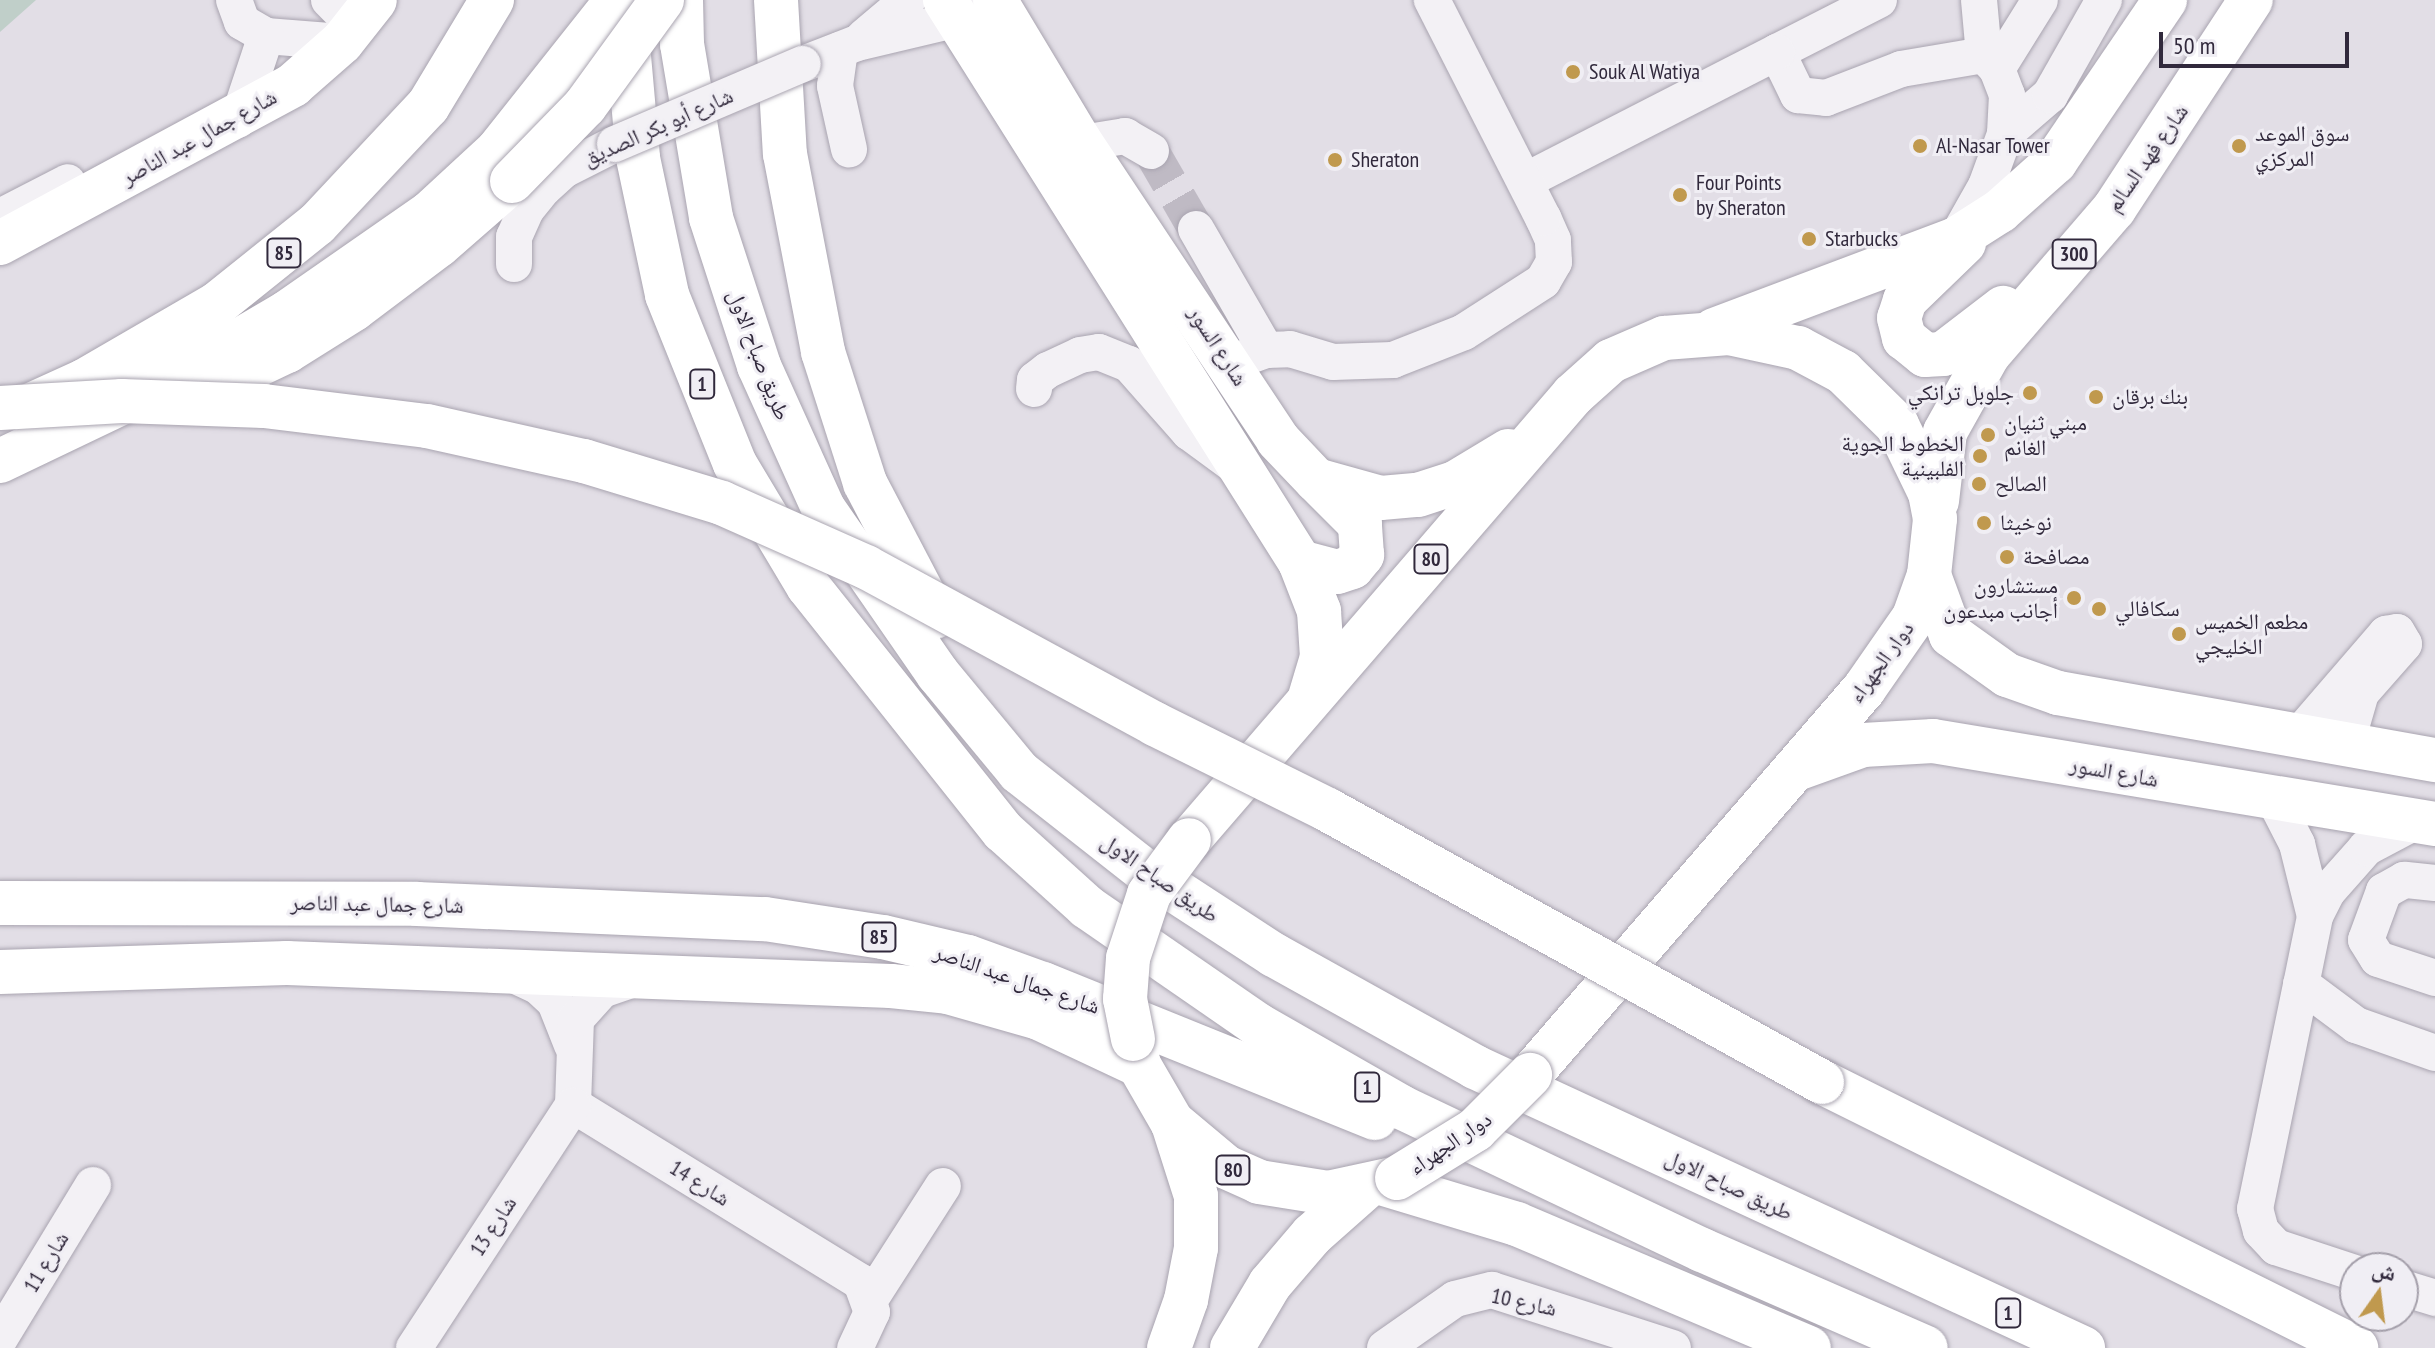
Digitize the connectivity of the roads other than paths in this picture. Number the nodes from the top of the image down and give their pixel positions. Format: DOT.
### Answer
graph roads {
  1 [pos="234,0"];
  2 [pos="492,0"];
  3 [pos="617,0"];
  4 [pos="624,0"];
  5 [pos="662,0"];
  6 [pos="681,0"];
  7 [pos="776,0"];
  8 [pos="908,0"];
  9 [pos="1432,0"];
  10 [pos="1879,0"];
  11 [pos="1979,0"];
  12 [pos="2040,0"];
  13 [pos="2104,0"];
  14 [pos="2165,0"];
  15 [pos="2251,0"];
  16 [pos="972,5"];
  17 [pos="1829,11"];
  18 [pos="347,13"];
  19 [pos="266,36"];
  20 [pos="848,47"];
  21 [pos="1777,52"];
  22 [pos="1990,62"];
  23 [pos="238,120"];
  24 [pos="2005,134"];
  25 [pos="1082,143"];
  26 [pos="849,149"];
  27 [pos="1151,151"];
  28 [pos="154,163"];
  29 [pos="1525,181"];
  30 [pos="0,217"];
  31 [pos="1196,229"];
  32 [pos="1969,232"];
  33 [pos="0,243"];
  34 [pos="514,264"];
  35 [pos="2055,276"];
  36 [pos="1708,332"];
  37 [pos="1248,357"];
  38 [pos="1034,389"];
  39 [pos="0,408"];
  40 [pos="0,419"];
  41 [pos="1541,431"];
  42 [pos="0,461"];
  43 [pos="1249,476"];
  44 [pos="0,479"];
  45 [pos="1316,480"];
  46 [pos="1935,519"];
  47 [pos="1300,562"];
  48 [pos="1929,575"];
  49 [pos="1308,701"];
  50 [pos="2099,702"];
  51 [pos="2298,736"];
  52 [pos="2346,745"];
  53 [pos="2435,760"];
  54 [pos="1797,769"];
  55 [pos="2097,769"];
  56 [pos="2274,799"];
  57 [pos="2426,822"];
  58 [pos="1145,871"];
  59 [pos="2435,883"];
  60 [pos="0,903"];
  61 [pos="2315,916"];
  62 [pos="486,966"];
  63 [pos="0,972"];
  64 [pos="655,974"];
  65 [pos="2435,978"];
  66 [pos="2301,984"];
  67 [pos="572,1045"];
  68 [pos="1136,1052"];
  69 [pos="2435,1053"];
  70 [pos="573,1105"];
  71 [pos="1172,1122"];
  72 [pos="1381,1183"];
  73 [pos="93,1185"];
  74 [pos="943,1186"];
  75 [pos="1702,1250"];
  76 [pos="2339,1268"];
  77 [pos="871,1298"];
  78 [pos="0,1338"];
  79 [pos="414,1348"];
  80 [pos="855,1348"];
  81 [pos="1169,1348"];
  82 [pos="1232,1348"];
  83 [pos="1385,1348"];
  84 [pos="1673,1348"];
  85 [pos="1809,1348"];
  86 [pos="1926,1348"];
  87 [pos="2083,1348"];
  88 [pos="2356,1348"];
  1 -- 19 [label="street"];
  2 -- 40 [label="main road, 85"];
  3 -- 42 [label="main road"];
  4 -- 75 [label="main road, 1"];
  5 -- 44 [label="main road, bridge"];
  6 -- 58 [label="main road, طريق صباح الاول / 1"];
  7 -- 58 [label="main road"];
  8 -- 20 [label="street, شارع أبو بكر الصديق"];
  9 -- 29 [label="street"];
  10 -- 17 [label="street"];
  11 -- 22 [label="street"];
  12 -- 22 [label="street"];
  13 -- 24 [label="street"];
  14 -- 32 [label="main road"];
  15 -- 35 [label="main road, شارع فهد السالم / 300"];
  16 -- 20 [label="street, شارع أبو بكر الصديق"];
  16 -- 25 [label="main road, شارع السور"];
  16 -- 43 [label="main road, شارع السور"];
  17 -- 21 [label="street"];
  18 -- 19 [label="street"];
  18 -- 23 [label="main road, شارع جمال عبد الناصر"];
  19 -- 23 [label="street"];
  20 -- 26 [label="street"];
  20 -- 34 [label="street, شارع أبو بكر الصديق, bridge"];
  21 -- 22 [label="street"];
  21 -- 29 [label="street"];
  22 -- 24 [label="street"];
  23 -- 28 [label="main road, شارع جمال عبد الناصر"];
  24 -- 32 [label="street"];
  25 -- 27 [label="street"];
  25 -- 37 [label="main road, شارع السور"];
  28 -- 30 [label="street"];
  28 -- 33 [label="main road, شارع جمال عبد الناصر"];
  29 -- 37 [label="street"];
  31 -- 37 [label="street"];
  32 -- 35 [label="main road"];
  32 -- 36 [label="main road"];
  35 -- 46 [label="main road, شارع فهد السالم / 300"];
  36 -- 41 [label="main road, دوار الجهراء / 80"];
  36 -- 46 [label="main road, دوار الجهراء / 80"];
  37 -- 45 [label="main road, شارع السور"];
  38 -- 43 [label="street"];
  39 -- 88 [label="main road, bridge"];
  41 -- 45 [label="main road"];
  41 -- 49 [label="main road, دوار الجهراء / 80"];
  43 -- 47 [label="main road, شارع السور"];
  45 -- 47 [label="main road, شارع السور"];
  46 -- 48 [label="main road, دوار الجهراء / 80"];
  47 -- 49 [label="main road, شارع السور"];
  48 -- 50 [label="main road"];
  48 -- 54 [label="main road, دوار الجهراء / 80"];
  49 -- 68 [label="main road, دوار الجهراء / 80, bridge"];
  50 -- 51 [label="main road"];
  50 -- 55 [label="main road"];
  51 -- 52 [label="main road"];
  51 -- 52 [label="street"];
  52 -- 53 [label="main road"];
  54 -- 55 [label="main road, شارع السور"];
  54 -- 72 [label="main road, دوار الجهراء / 80, bridge"];
  55 -- 56 [label="main road, شارع السور"];
  56 -- 57 [label="main road, شارع السور"];
  56 -- 61 [label="street"];
  57 -- 61 [label="street"];
  58 -- 87 [label="main road, طريق صباح الاول / 1"];
  59 -- 65 [label="street"];
  60 -- 75 [label="main road, شارع جمال عبد الناصر / 85"];
  61 -- 66 [label="street"];
  62 -- 63 [label="main road, شارع جمال عبد الناصر"];
  62 -- 64 [label="main road, شارع جمال عبد الناصر"];
  62 -- 67 [label="street"];
  64 -- 67 [label="street"];
  64 -- 68 [label="main road, شارع جمال عبد الناصر"];
  66 -- 69 [label="street"];
  66 -- 76 [label="street"];
  67 -- 70 [label="street"];
  68 -- 71 [label="main road, دوار الجهراء / 80"];
  70 -- 77 [label="street, شارع 14"];
  70 -- 79 [label="street, شارع 13"];
  71 -- 72 [label="main road, دوار الجهراء / 80"];
  71 -- 81 [label="main road, 80"];
  72 -- 82 [label="main road, 80"];
  72 -- 85 [label="main road"];
  73 -- 78 [label="street, شارع 11"];
  74 -- 77 [label="street"];
  75 -- 86 [label="main road, 1"];
  77 -- 80 [label="street"];
  83 -- 84 [label="street, شارع 10"];
}
